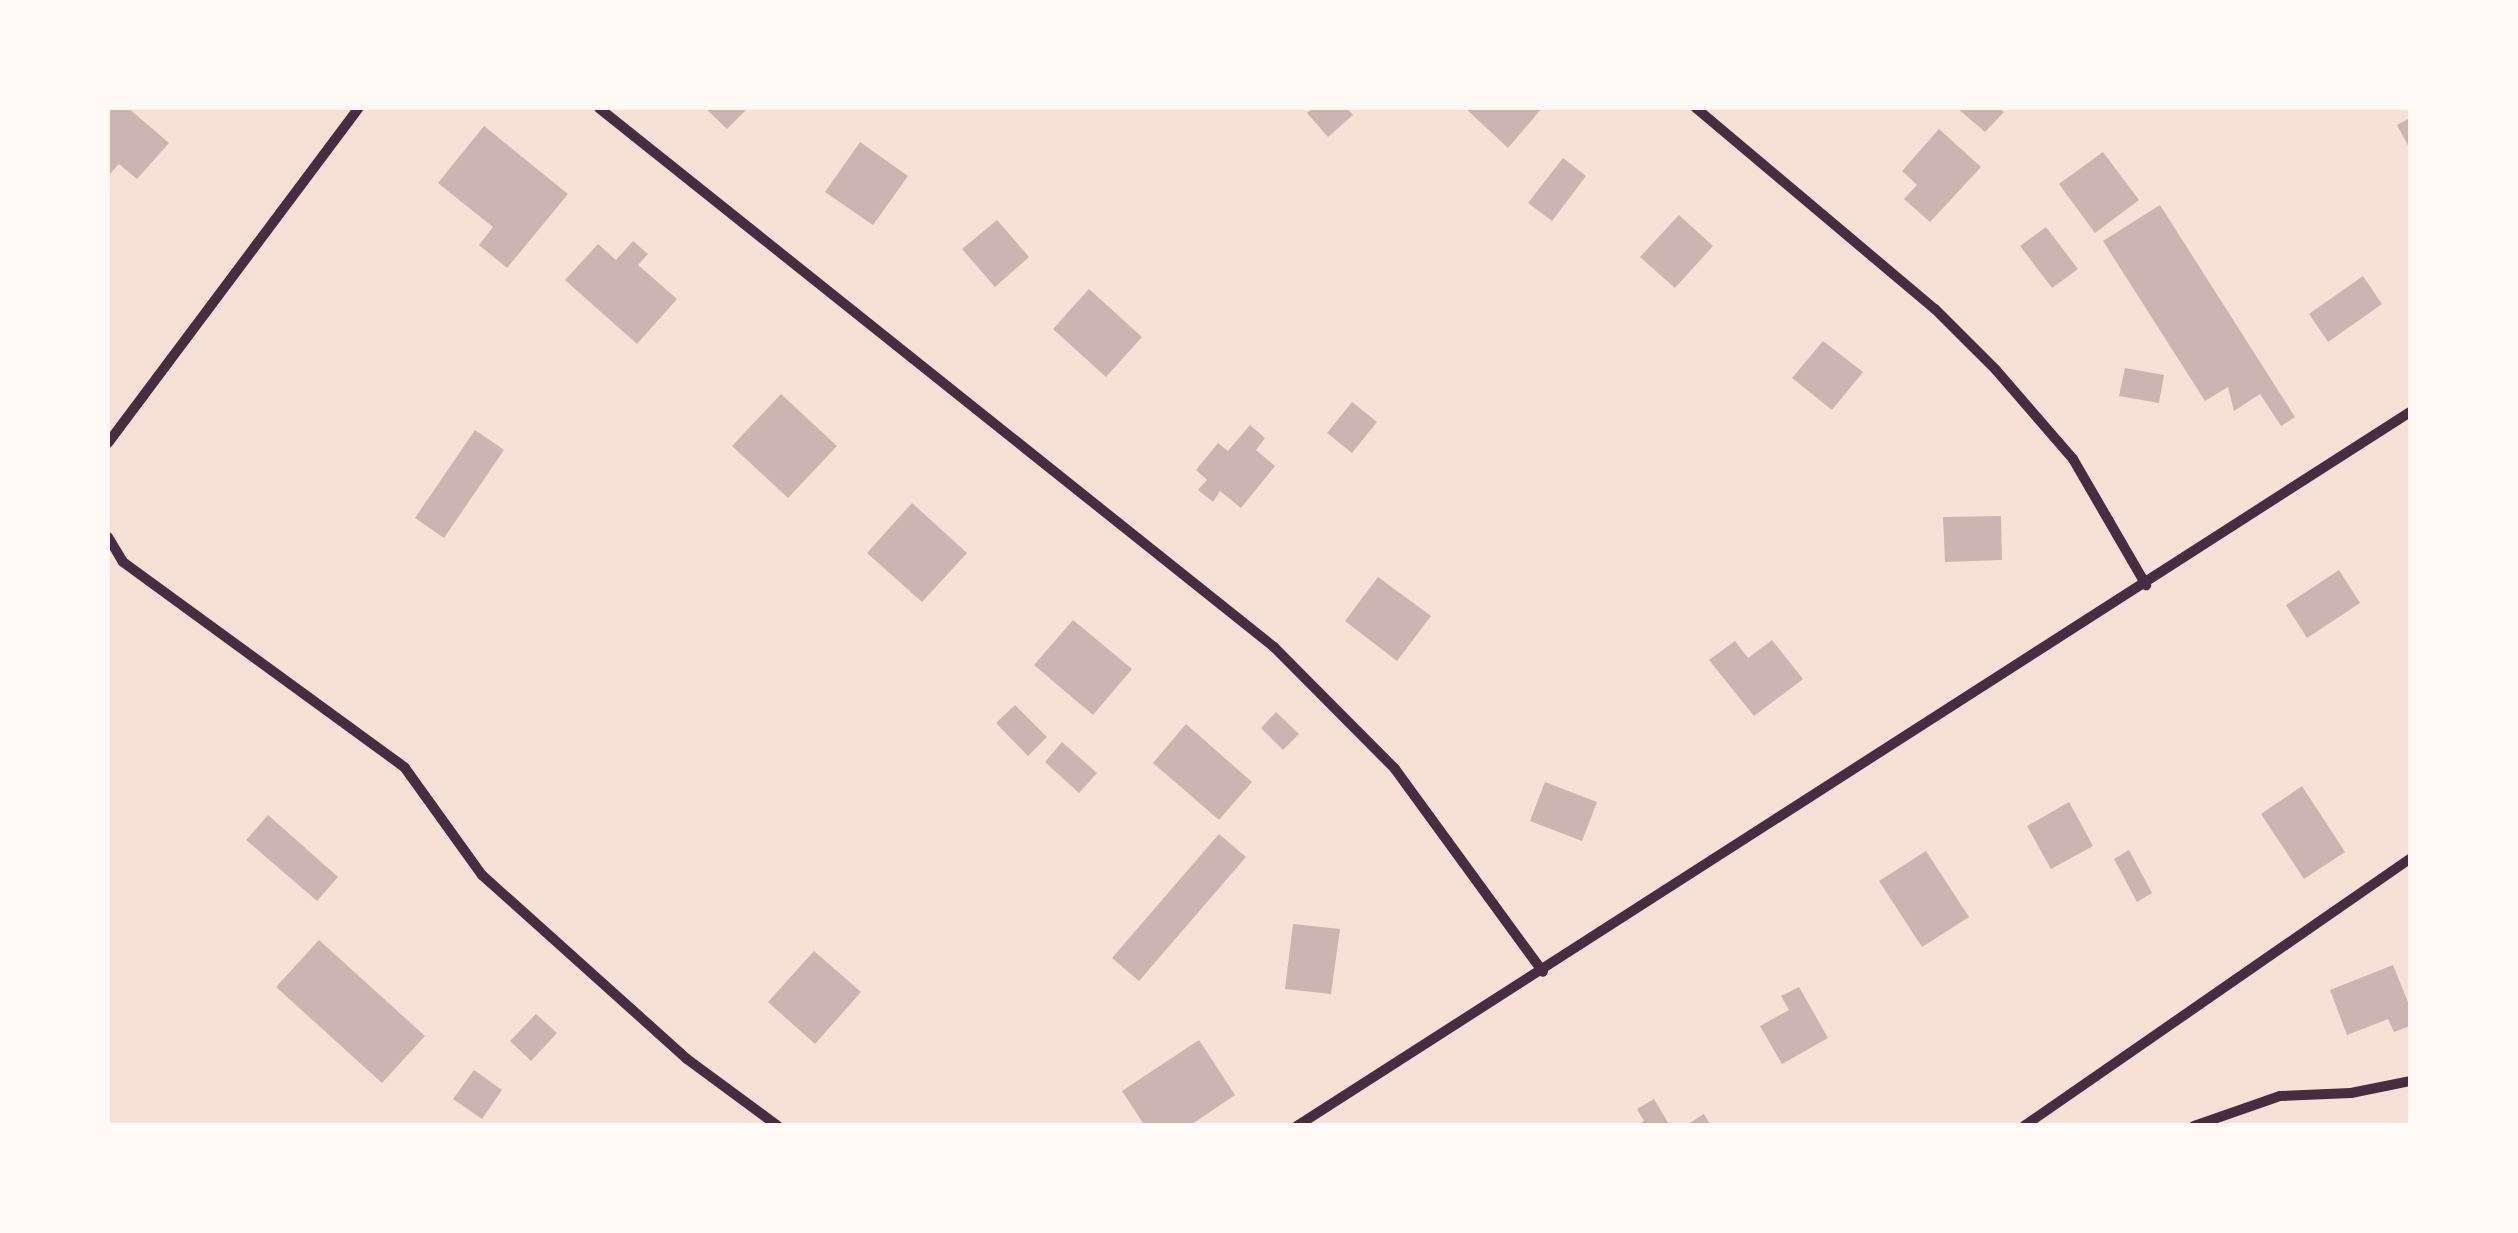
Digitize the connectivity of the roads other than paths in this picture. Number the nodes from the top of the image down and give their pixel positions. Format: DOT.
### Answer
graph roads {
  1 [pos="358,108"];
  2 [pos="599,108"];
  3 [pos="1696,108"];
  4 [pos="2410,412"];
  5 [pos="108,444"];
  6 [pos="108,537"];
  7 [pos="2146,585"];
  8 [pos="2410,859"];
  9 [pos="1542,972"];
  10 [pos="2410,1081"];
  11 [pos="778,1126"];
  12 [pos="1297,1126"];
  13 [pos="2024,1126"];
  14 [pos="2194,1126"];
  1 -- 5 [label="street"];
  2 -- 9 [label="street"];
  3 -- 7 [label="street"];
  4 -- 7 [label="street"];
  6 -- 11 [label="street"];
  7 -- 9 [label="street"];
  8 -- 13 [label="street"];
  9 -- 12 [label="street"];
  10 -- 14 [label="street"];
}
